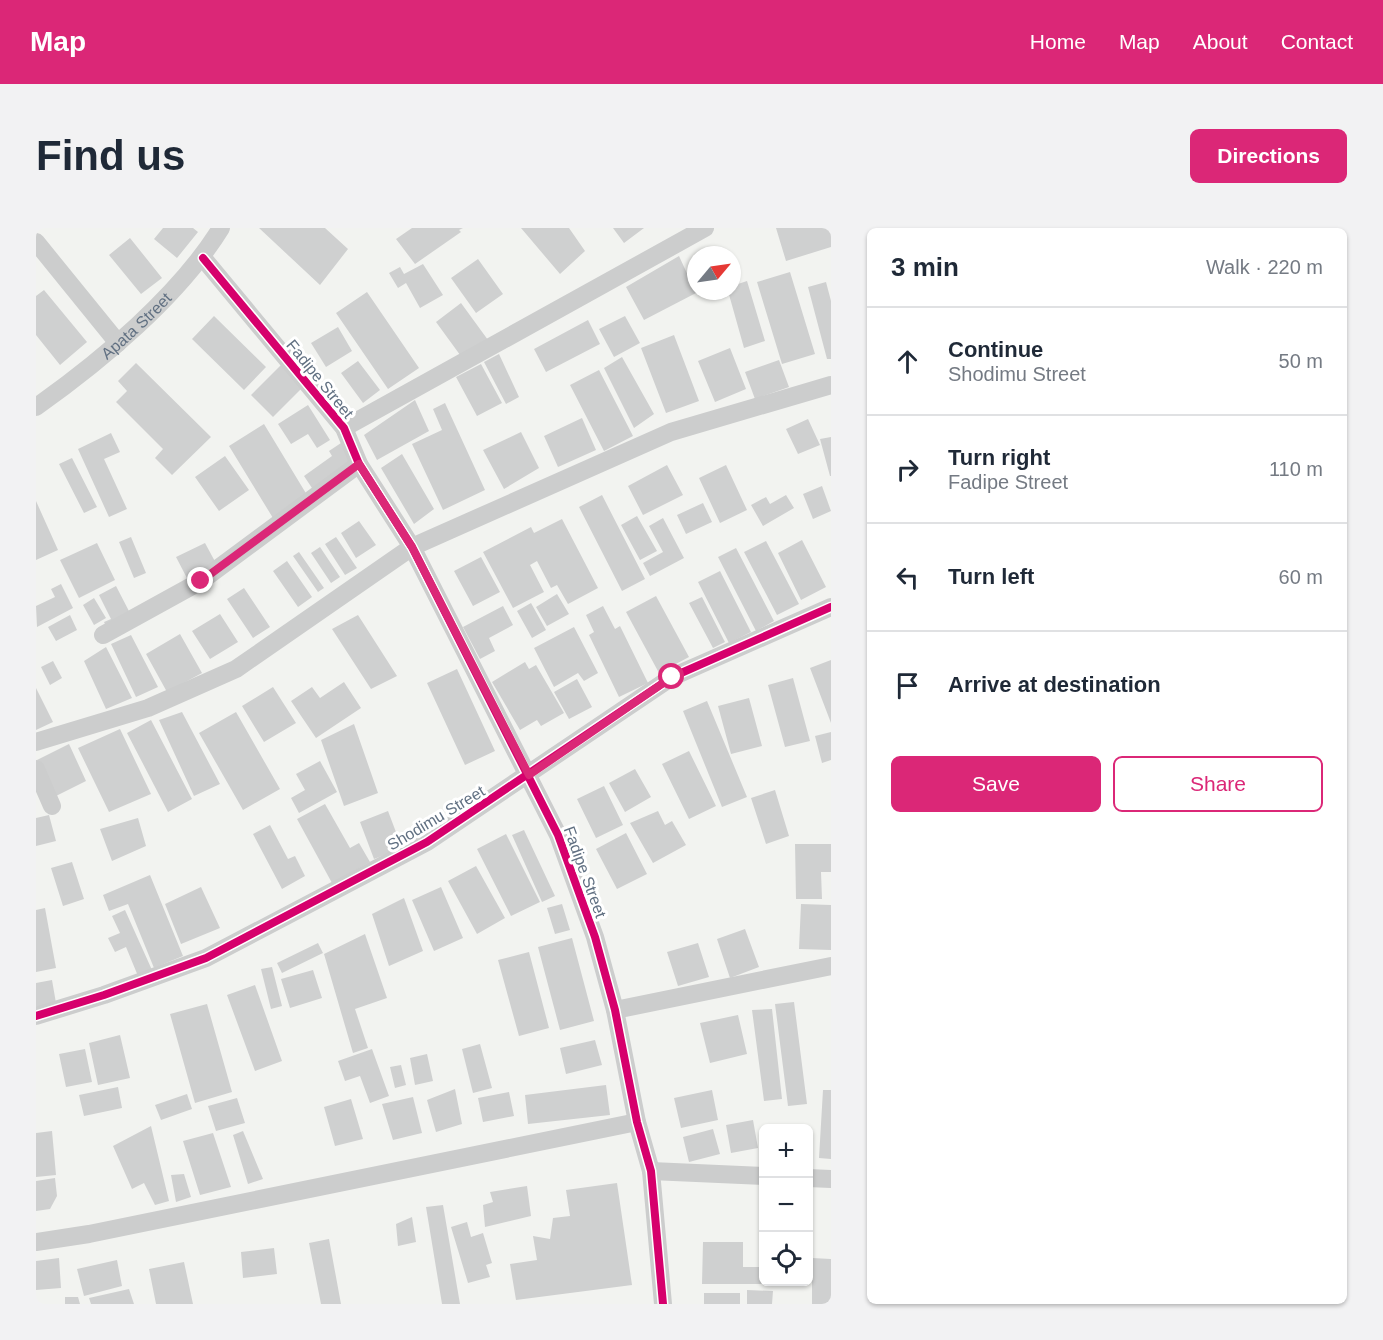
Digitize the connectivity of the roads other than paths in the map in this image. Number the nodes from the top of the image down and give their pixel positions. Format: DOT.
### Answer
graph roads {
  1 [pos="221,228"];
  2 [pos="705,228"];
  3 [pos="36,242"];
  4 [pos="203,258"];
  5 [pos="118,343"];
  6 [pos="831,385"];
  7 [pos="36,407"];
  8 [pos="344,428"];
  9 [pos="359,464"];
  10 [pos="412,547"];
  11 [pos="831,607"];
  12 [pos="103,635"];
  13 [pos="36,742"];
  14 [pos="36,769"];
  15 [pos="529,775"];
  16 [pos="52,806"];
  17 [pos="831,966"];
  18 [pos="615,1010"];
  19 [pos="36,1016"];
  20 [pos="637,1122"];
  21 [pos="651,1171"];
  22 [pos="759,1176"];
  23 [pos="813,1178"];
  24 [pos="831,1179"];
  25 [pos="36,1242"];
  26 [pos="663,1304"];
  1 -- 4 [label="street, Apata Street"];
  2 -- 8 [label="street"];
  3 -- 5 [label="street"];
  4 -- 5 [label="street, Apata Street"];
  4 -- 8 [label="street, Fadipe Street"];
  5 -- 7 [label="street, Apata Street"];
  6 -- 10 [label="street"];
  8 -- 9 [label="street, Fadipe Street"];
  9 -- 10 [label="street, Fadipe Street"];
  9 -- 12 [label="street"];
  10 -- 13 [label="street"];
  10 -- 15 [label="street, Fadipe Street"];
  11 -- 15 [label="street, Shodimu Street"];
  14 -- 16 [label="street"];
  15 -- 18 [label="street, Fadipe Street"];
  15 -- 19 [label="street, Shodimu Street"];
  17 -- 18 [label="street"];
  18 -- 20 [label="street, Fadipe Street"];
  20 -- 21 [label="street, Fadipe Street"];
  20 -- 25 [label="street"];
  21 -- 22 [label="street"];
  21 -- 26 [label="street, Fadipe Street"];
  23 -- 24 [label="street"];
}
